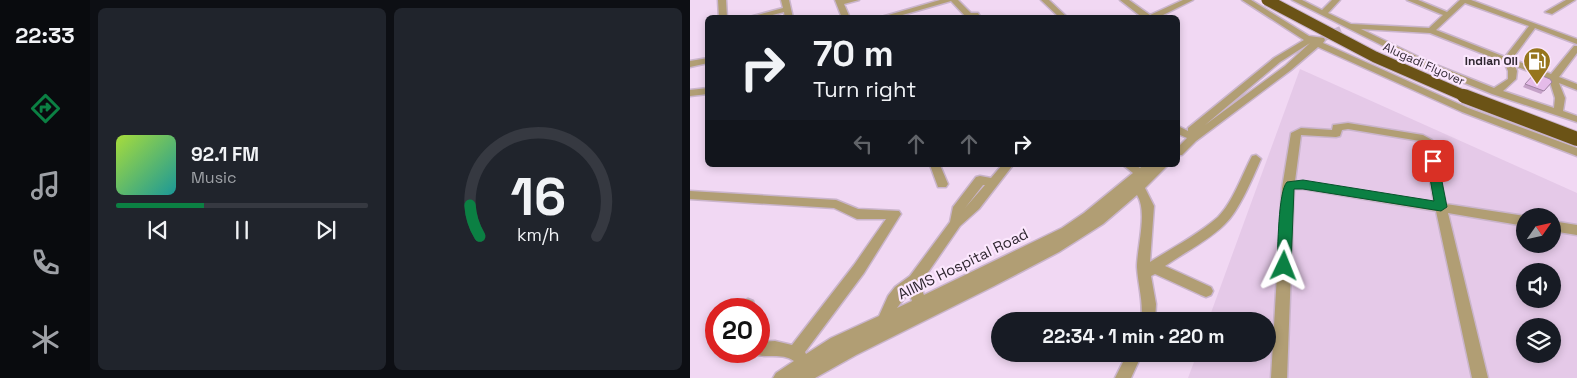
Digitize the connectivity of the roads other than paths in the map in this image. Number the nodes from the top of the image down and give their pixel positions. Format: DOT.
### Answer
graph roads {
  1 [pos="722,0"];
  2 [pos="785,0"];
  3 [pos="855,0"];
  4 [pos="948,0"];
  5 [pos="954,0"];
  6 [pos="1045,0"];
  7 [pos="1124,0"];
  8 [pos="1189,0"];
  9 [pos="1246,0"];
  10 [pos="1267,0"];
  11 [pos="1278,0"];
  12 [pos="1296,0"];
  13 [pos="1336,0"];
  14 [pos="1411,0"];
  15 [pos="1464,0"];
  16 [pos="1571,0"];
  17 [pos="840,2"];
  18 [pos="1310,3"];
  19 [pos="787,9"];
  20 [pos="1549,12"];
  21 [pos="1323,14"];
  22 [pos="723,15"];
  23 [pos="762,15"];
  24 [pos="788,15"];
  25 [pos="845,15"];
  26 [pos="900,15"];
  27 [pos="969,15"];
  28 [pos="1062,15"];
  29 [pos="1146,15"];
  30 [pos="1156,15"];
  31 [pos="1449,15"];
  32 [pos="1534,25"];
  33 [pos="1345,27"];
  34 [pos="1431,31"];
  35 [pos="1314,42"];
  36 [pos="1577,42"];
  37 [pos="1577,48"];
  38 [pos="1507,60"];
  39 [pos="705,61"];
  40 [pos="690,64"];
  41 [pos="1553,78"];
  42 [pos="1577,87"];
  43 [pos="705,91"];
  44 [pos="690,92"];
  45 [pos="1495,92"];
  46 [pos="1558,113"];
  47 [pos="1577,119"];
  48 [pos="1182,132"];
  49 [pos="1577,132"];
  50 [pos="1577,139"];
  51 [pos="1180,150"];
  52 [pos="1577,152"];
  53 [pos="1256,159"];
  54 [pos="936,167"];
  55 [pos="1006,167"];
  56 [pos="1131,167"];
  57 [pos="1159,167"];
  58 [pos="1143,176"];
  59 [pos="942,184"];
  60 [pos="1288,188"];
  61 [pos="690,195"];
  62 [pos="1441,207"];
  63 [pos="1516,220"];
  64 [pos="1561,227"];
  65 [pos="1577,230"];
  66 [pos="1149,271"];
  67 [pos="915,280"];
  68 [pos="1206,292"];
  69 [pos="923,302"];
  70 [pos="1148,312"];
  71 [pos="885,319"];
  72 [pos="770,348"];
  73 [pos="807,360"];
  74 [pos="1131,362"];
  75 [pos="782,378"];
  76 [pos="801,378"];
  77 [pos="1123,378"];
  78 [pos="1279,378"];
  79 [pos="1480,378"];
  1 -- 22 [label="street"];
  2 -- 19 [label="street"];
  3 -- 17 [label="street"];
  4 -- 26 [label="street"];
  5 -- 27 [label="street"];
  6 -- 28 [label="street"];
  7 -- 29 [label="street"];
  8 -- 30 [label="street"];
  9 -- 35 [label="street"];
  10 -- 50 [label="highway, Alugadi Flyover, bridge"];
  11 -- 49 [label="highway, Alugadi Flyover"];
  12 -- 18 [label="street"];
  13 -- 21 [label="street"];
  14 -- 31 [label="street"];
  15 -- 31 [label="street"];
  15 -- 32 [label="street"];
  16 -- 20 [label="street"];
  17 -- 25 [label="street"];
  18 -- 21 [label="street"];
  19 -- 23 [label="street"];
  19 -- 24 [label="street"];
  21 -- 33 [label="street"];
  31 -- 34 [label="street"];
  32 -- 36 [label="street"];
  32 -- 38 [label="street"];
  33 -- 34 [label="street"];
  33 -- 45 [label="street"];
  34 -- 38 [label="street"];
  35 -- 48 [label="street"];
  35 -- 51 [label="street"];
  35 -- 52 [label="street"];
  37 -- 41 [label="street"];
  38 -- 41 [label="street"];
  38 -- 45 [label="street"];
  39 -- 40 [label="street"];
  41 -- 42 [label="street"];
  41 -- 46 [label="street"];
  43 -- 44 [label="street"];
  45 -- 46 [label="street"];
  46 -- 47 [label="street"];
  53 -- 66 [label="street"];
  54 -- 59 [label="street"];
  55 -- 67 [label="street"];
  56 -- 58 [label="street"];
  57 -- 58 [label="street, AIIMS Hospital Road"];
  58 -- 66 [label="street"];
  58 -- 69 [label="street, AIIMS Hospital Road"];
  58 -- 73 [label="street, AIIMS Hospital Road"];
  60 -- 62 [label="street"];
  60 -- 62 [label="street"];
  60 -- 78 [label="street"];
  61 -- 73 [label="street"];
  62 -- 63 [label="street"];
  62 -- 79 [label="street"];
  64 -- 65 [label="street"];
  66 -- 68 [label="street"];
  66 -- 70 [label="street"];
  67 -- 69 [label="street"];
  67 -- 71 [label="street"];
  69 -- 71 [label="street, AIIMS Hospital Road"];
  71 -- 73 [label="street, AIIMS Hospital Road"];
  72 -- 73 [label="street"];
  73 -- 75 [label="street, AIIMS Hospital Road"];
  73 -- 76 [label="street, AIIMS Hospital Road"];
  74 -- 77 [label="street"];
}
